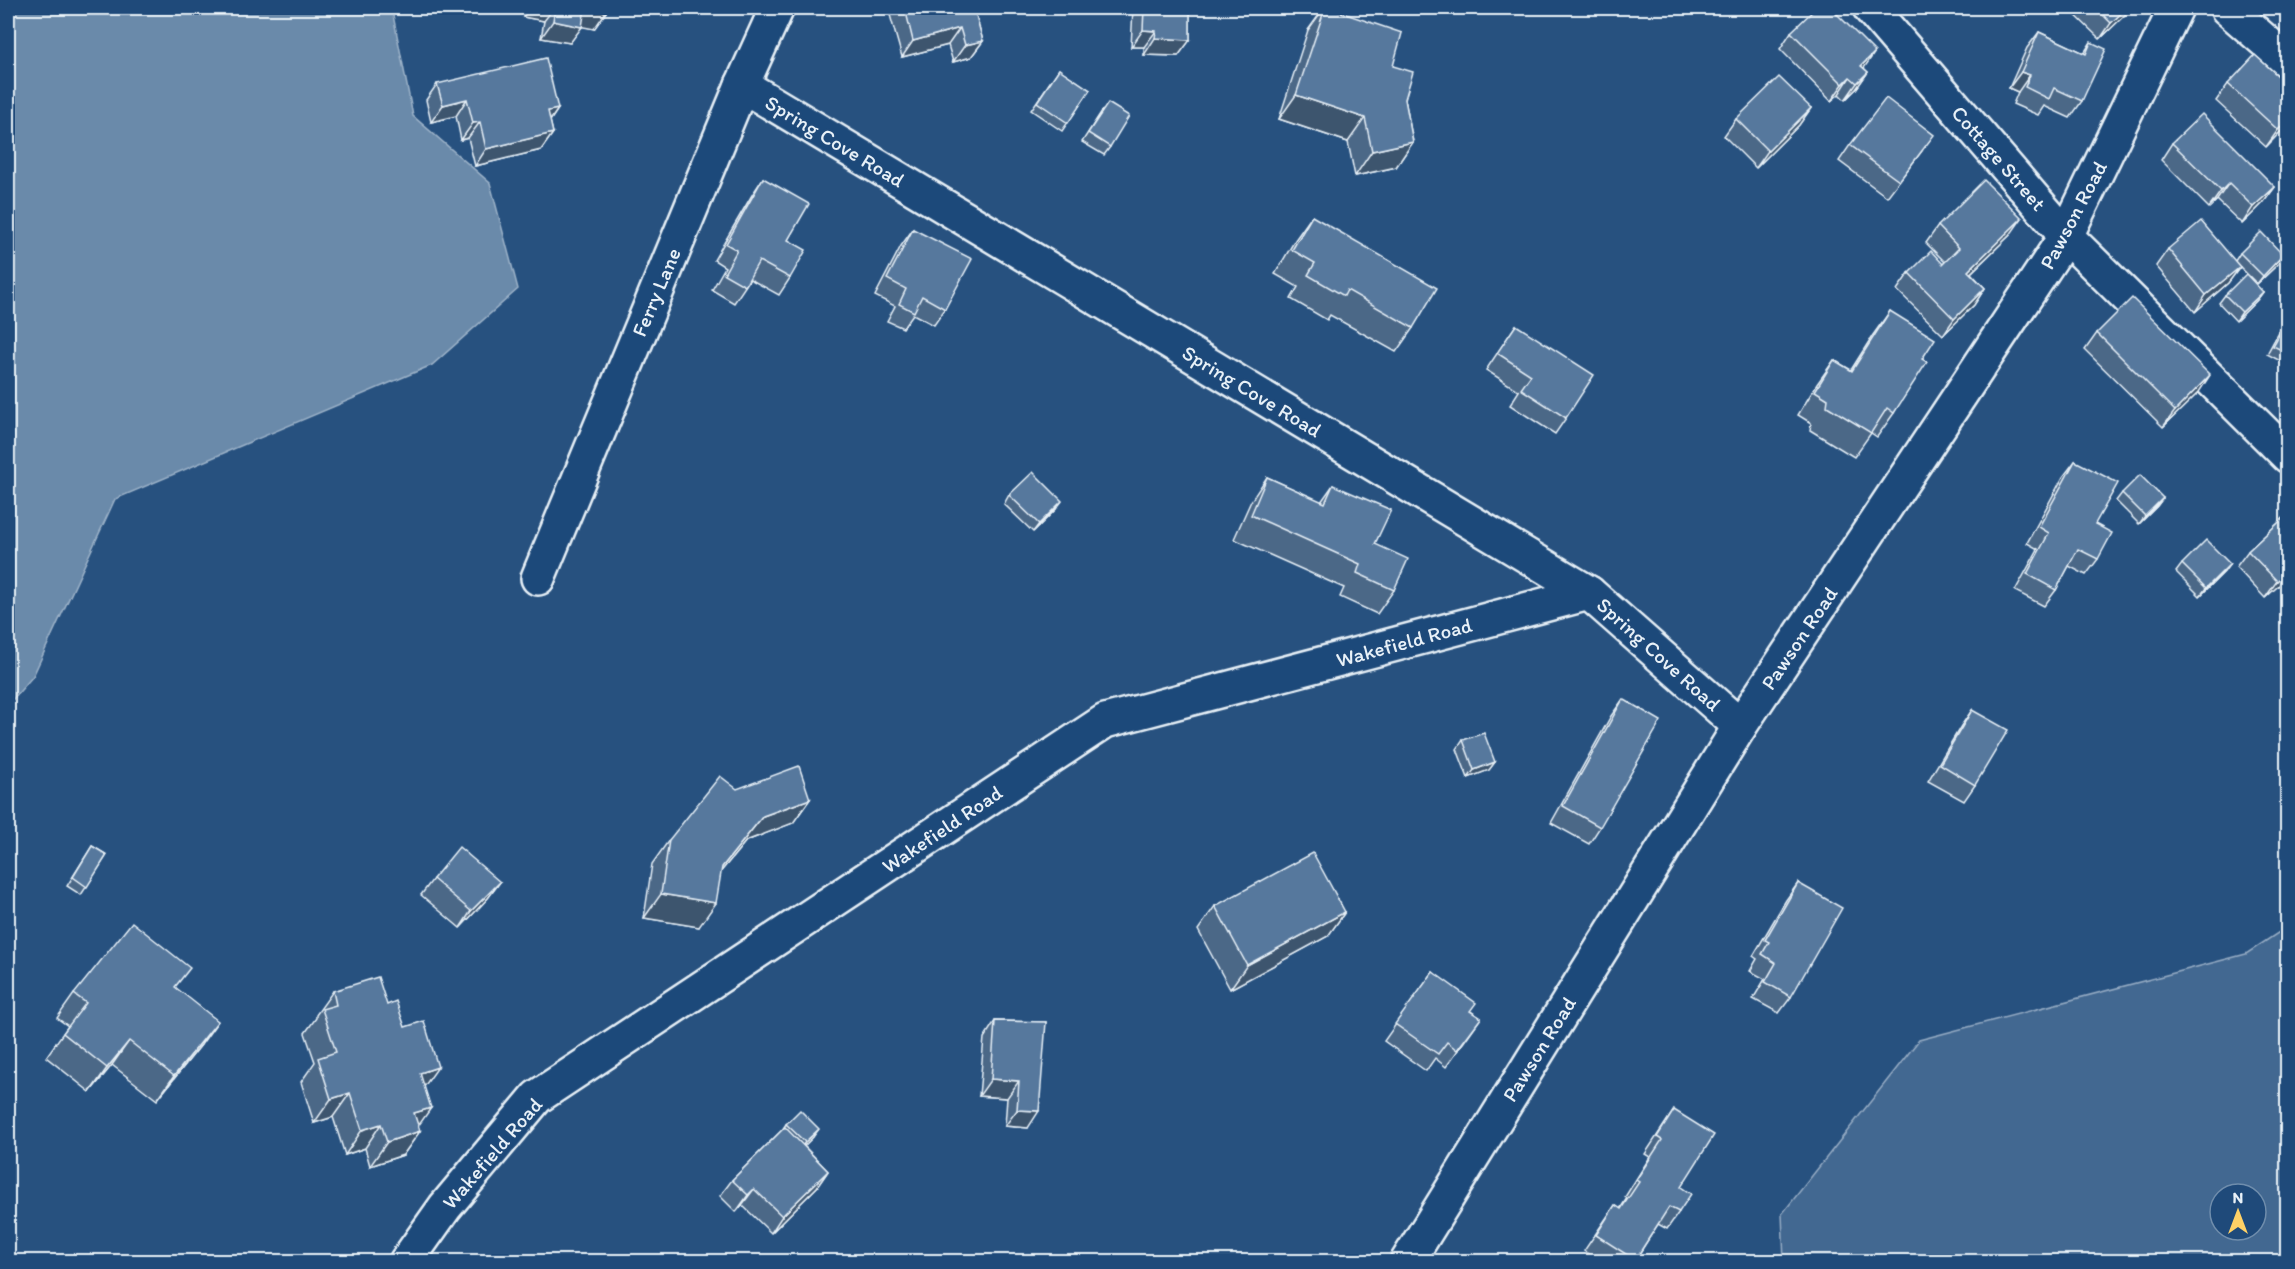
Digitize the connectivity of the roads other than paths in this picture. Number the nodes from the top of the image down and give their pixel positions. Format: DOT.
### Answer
graph roads {
  1 [pos="777,8"];
  2 [pos="1870,8"];
  3 [pos="2176,8"];
  4 [pos="2227,8"];
  5 [pos="2288,61"];
  6 [pos="742,85"];
  7 [pos="2066,236"];
  8 [pos="2288,456"];
  9 [pos="537,578"];
  10 [pos="1589,593"];
  11 [pos="1740,726"];
  12 [pos="406,1262"];
  13 [pos="1407,1262"];
  1 -- 6 [label="street, Ferry Lane"];
  2 -- 7 [label="street, Cottage Street"];
  3 -- 7 [label="street, Pawson Road"];
  4 -- 5 [label="street"];
  6 -- 9 [label="street, Ferry Lane"];
  6 -- 10 [label="street, Spring Cove Road"];
  7 -- 8 [label="street, Cottage Street"];
  7 -- 11 [label="street, Pawson Road"];
  10 -- 11 [label="street, Spring Cove Road"];
  10 -- 12 [label="street, Wakefield Road"];
  11 -- 13 [label="street, Pawson Road"];
}
